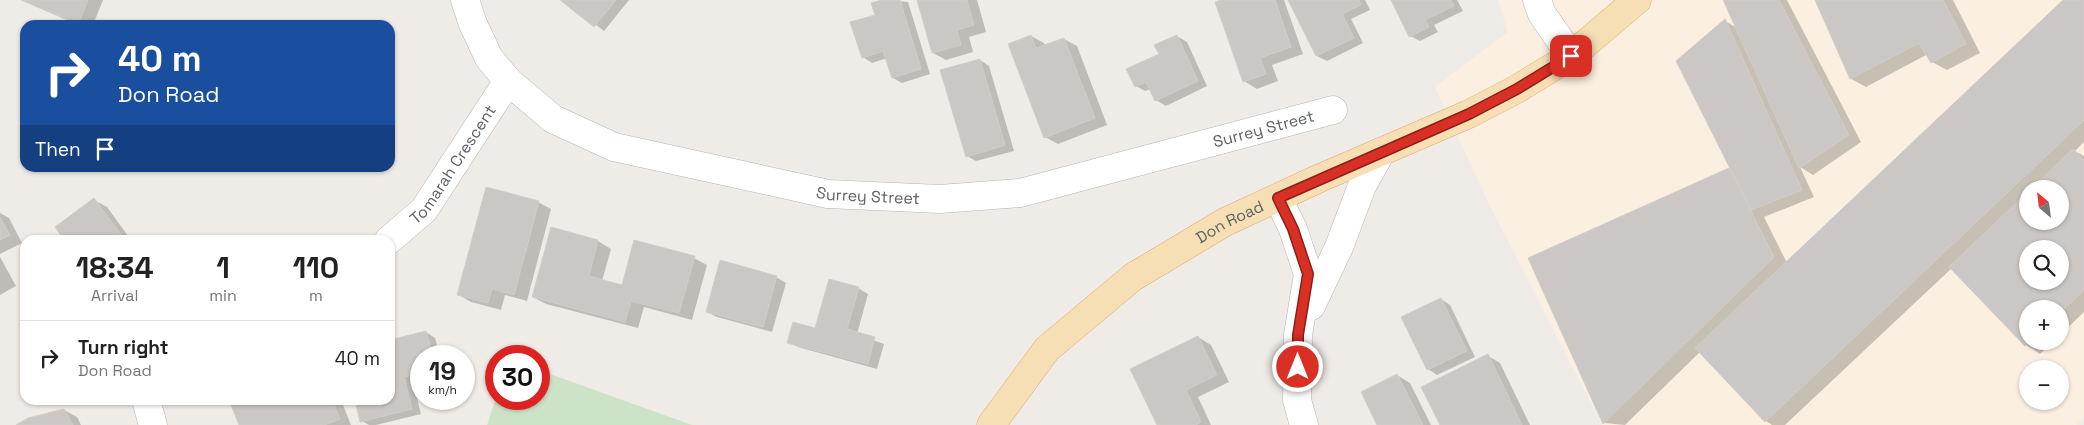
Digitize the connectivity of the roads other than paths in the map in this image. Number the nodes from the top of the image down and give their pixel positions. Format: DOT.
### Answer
graph roads {
  1 [pos="465,0"];
  2 [pos="1537,0"];
  3 [pos="1637,0"];
  4 [pos="1571,56"];
  5 [pos="508,81"];
  6 [pos="1333,110"];
  7 [pos="1380,152"];
  8 [pos="1278,198"];
  9 [pos="395,235"];
  10 [pos="1298,335"];
  11 [pos="147,405"];
  12 [pos="153,425"];
  13 [pos="991,425"];
  14 [pos="1304,425"];
  1 -- 5 [label="street, Surrey Street"];
  2 -- 4 [label="street"];
  3 -- 4 [label="main road, Don Road"];
  4 -- 7 [label="main road, Don Road"];
  5 -- 6 [label="street, Surrey Street"];
  5 -- 9 [label="street, Tomarah Crescent"];
  7 -- 8 [label="main road, Don Road"];
  7 -- 10 [label="street"];
  8 -- 10 [label="street"];
  8 -- 13 [label="main road, Don Road"];
  10 -- 14 [label="street"];
  11 -- 12 [label="street"];
}
